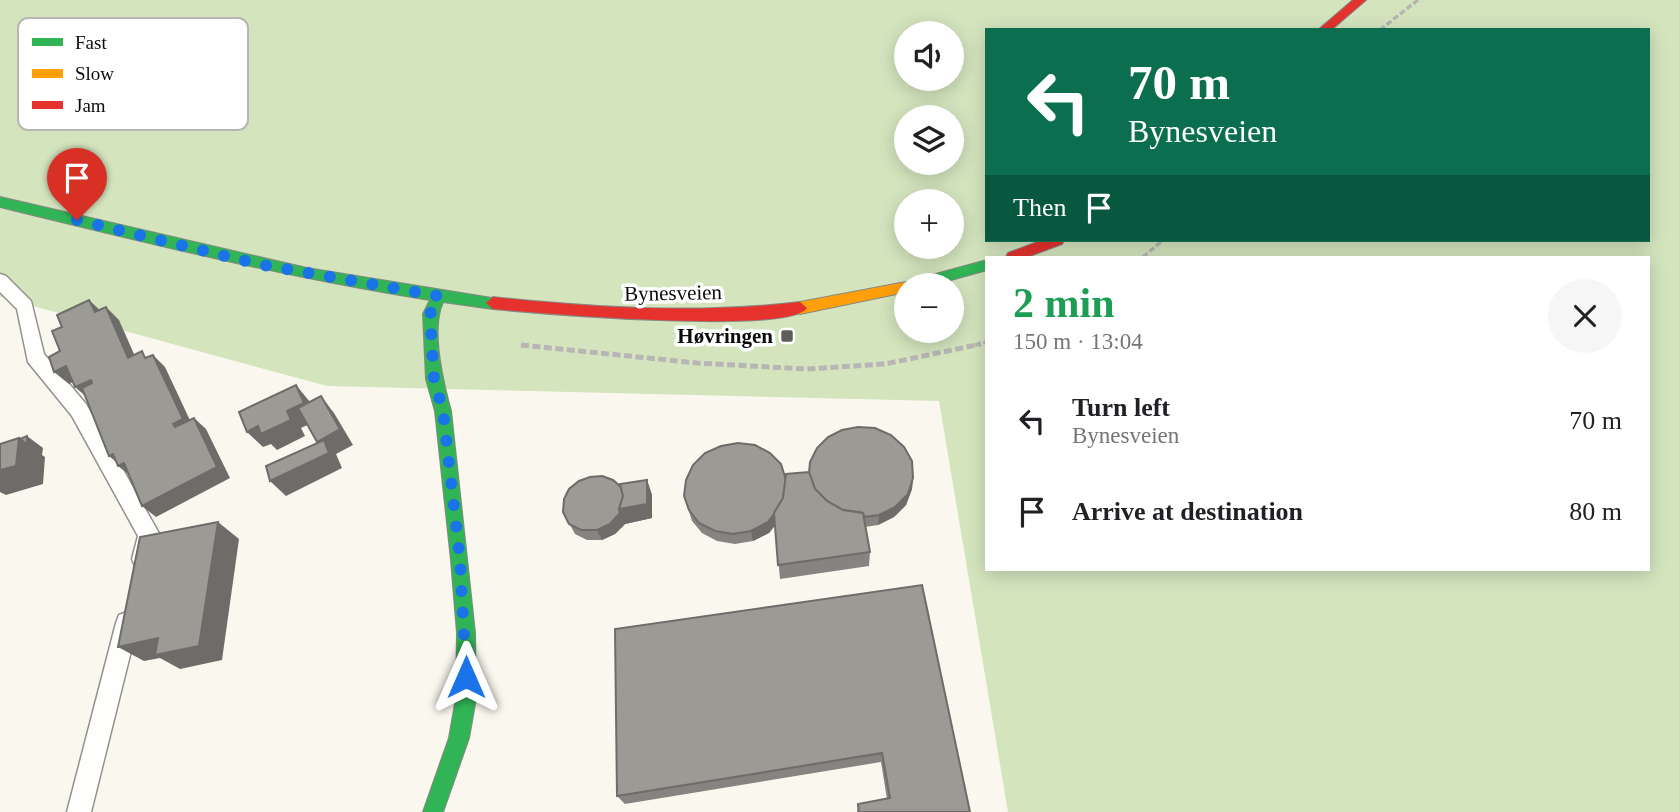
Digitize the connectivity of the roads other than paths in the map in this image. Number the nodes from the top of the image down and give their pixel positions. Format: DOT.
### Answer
graph roads {
  1 [pos="1360,0"];
  2 [pos="1326,28"];
  3 [pos="0,202"];
  4 [pos="1053,242"];
  5 [pos="1016,256"];
  6 [pos="985,266"];
  7 [pos="958,273"];
  8 [pos="0,281"];
  9 [pos="894,290"];
  10 [pos="439,296"];
  11 [pos="139,574"];
  12 [pos="132,601"];
  13 [pos="79,812"];
  14 [pos="433,812"];
  1 -- 2 [label="main road"];
  3 -- 10 [label="main road, Bynesveien"];
  4 -- 5 [label="main road"];
  6 -- 7 [label="main road"];
  8 -- 11 [label="lane"];
  9 -- 10 [label="main road, Bynesveien"];
  10 -- 14 [label="main road"];
  12 -- 13 [label="lane"];
}
